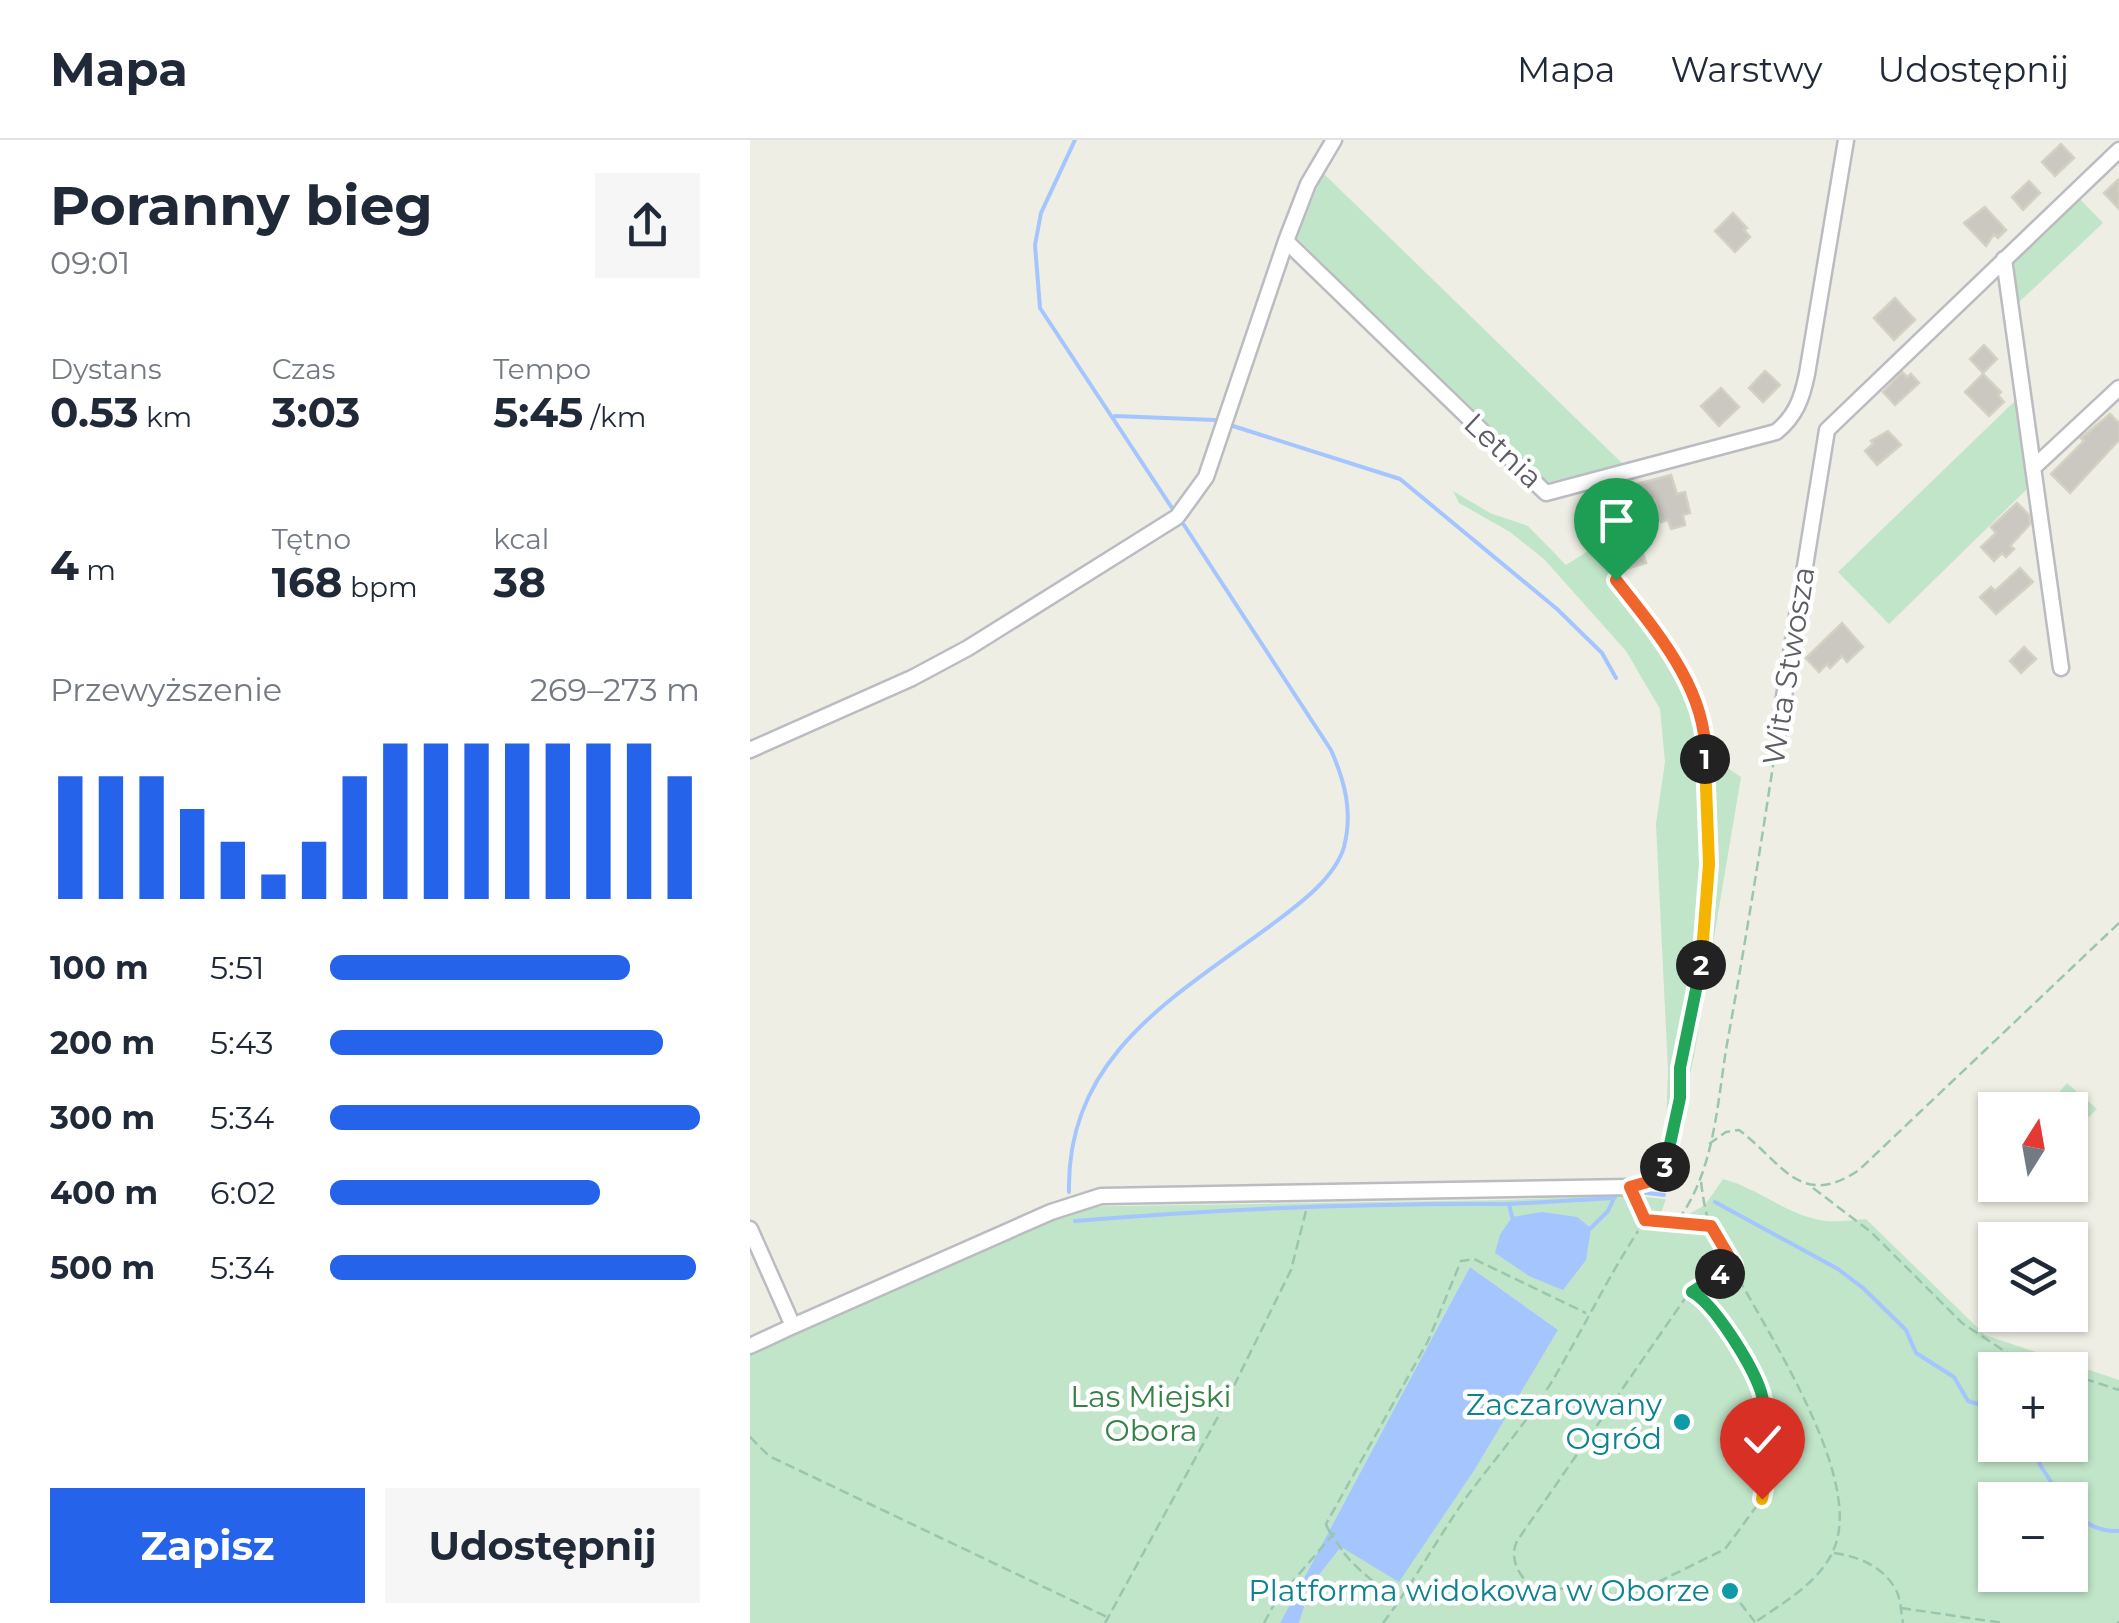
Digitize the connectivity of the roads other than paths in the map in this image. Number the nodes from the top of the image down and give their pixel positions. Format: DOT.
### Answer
graph roads {
  1 [pos="1334,140"];
  2 [pos="1846,140"];
  3 [pos="2119,150"];
  4 [pos="1286,240"];
  5 [pos="2004,259"];
  6 [pos="2119,388"];
  7 [pos="2034,467"];
  8 [pos="2061,668"];
  9 [pos="1778,734"];
  10 [pos="750,750"];
  11 [pos="1645,1220"];
  12 [pos="750,1229"];
  13 [pos="793,1326"];
  14 [pos="750,1346"];
  1 -- 4 [label="street"];
  2 -- 4 [label="street, Letnia"];
  3 -- 5 [label="street, Wita Stwosza"];
  4 -- 10 [label="street"];
  5 -- 7 [label="street"];
  5 -- 9 [label="street, Wita Stwosza"];
  6 -- 7 [label="street"];
  7 -- 8 [label="street"];
  11 -- 13 [label="street"];
  12 -- 13 [label="street"];
  13 -- 14 [label="street"];
}
